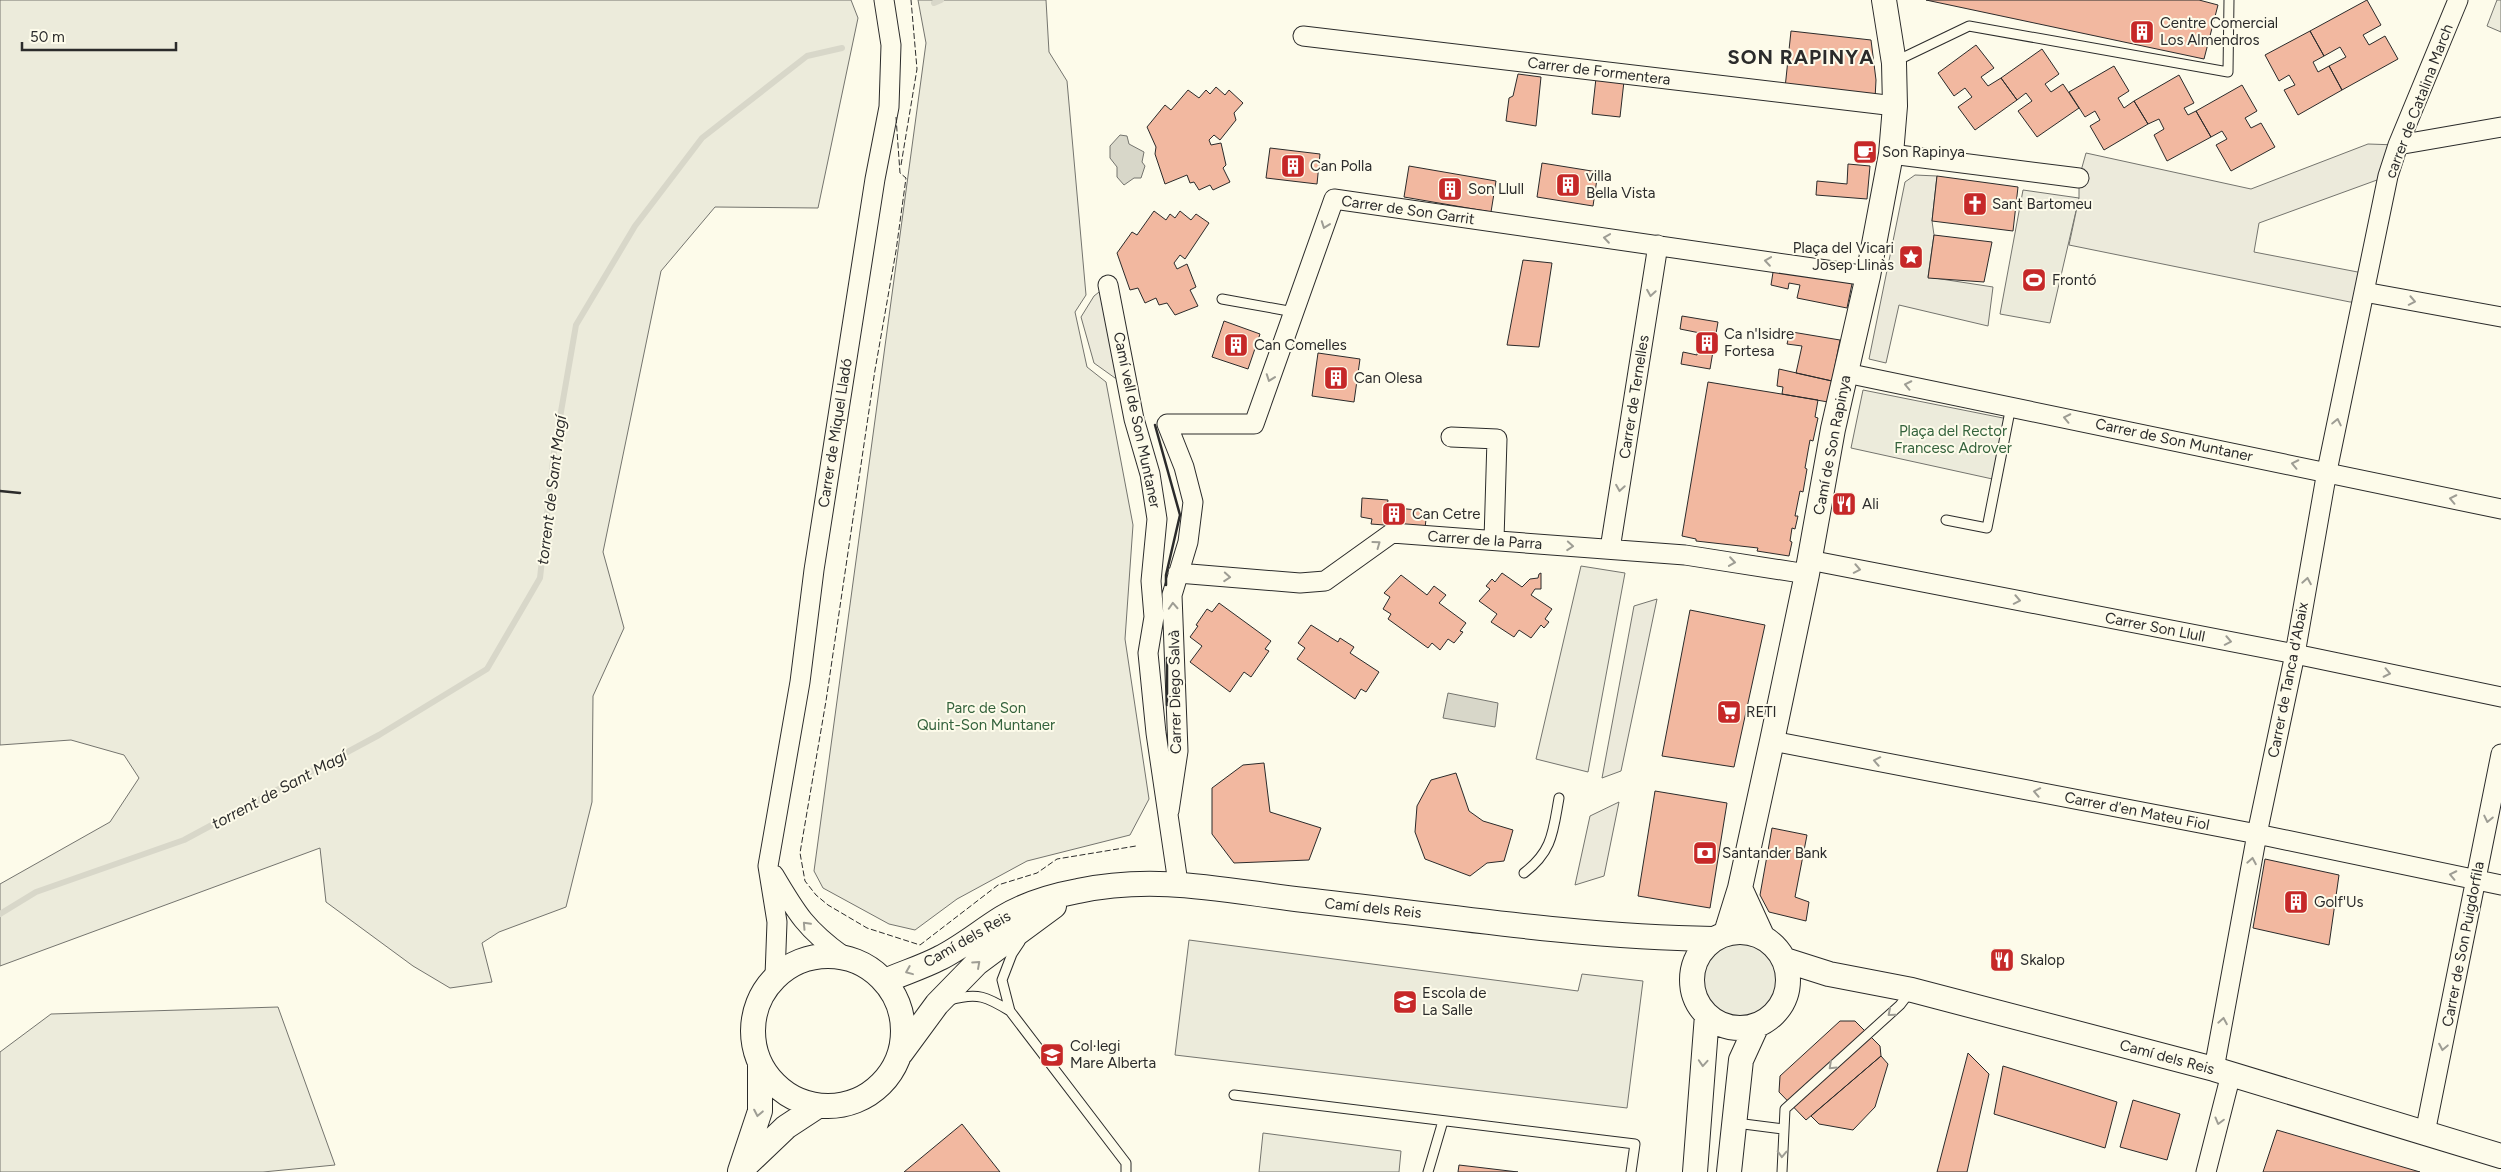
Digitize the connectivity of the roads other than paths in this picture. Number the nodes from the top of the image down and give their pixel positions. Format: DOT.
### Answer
graph roads {
  1 [pos="884,0"];
  2 [pos="1884,0"];
  3 [pos="2229,0"];
  4 [pos="2458,0"];
  5 [pos="1302,36"];
  6 [pos="1894,63"];
  7 [pos="1896,106"];
  8 [pos="2501,127"];
  9 [pos="2398,145"];
  10 [pos="1891,154"];
  11 [pos="2079,178"];
  12 [pos="1658,245"];
  13 [pos="1868,276"];
  14 [pos="1108,286"];
  15 [pos="2364,292"];
  16 [pos="1222,299"];
  17 [pos="1294,312"];
  18 [pos="2501,317"];
  19 [pos="1846,373"];
  20 [pos="2011,406"];
  21 [pos="1451,437"];
  22 [pos="2327,471"];
  23 [pos="2501,509"];
  24 [pos="1946,520"];
  25 [pos="1494,540"];
  26 [pos="1610,549"];
  27 [pos="1808,566"];
  28 [pos="1178,574"];
  29 [pos="2295,654"];
  30 [pos="2501,697"];
  31 [pos="1772,741"];
  32 [pos="2501,754"];
  33 [pos="1559,798"];
  34 [pos="1169,812"];
  35 [pos="2257,834"];
  36 [pos="768,866"];
  37 [pos="1524,873"];
  38 [pos="2475,880"];
  39 [pos="1178,883"];
  40 [pos="2501,885"];
  41 [pos="1740,888"];
  42 [pos="1079,891"];
  43 [pos="1037,916"];
  44 [pos="1720,936"];
  45 [pos="1762,936"];
  46 [pos="1668,938"];
  47 [pos="843,956"];
  48 [pos="1785,960"];
  49 [pos="1829,974"];
  50 [pos="775,976"];
  51 [pos="1692,978"];
  52 [pos="885,980"];
  53 [pos="1912,990"];
  54 [pos="1786,996"];
  55 [pos="937,1004"];
  56 [pos="1010,1011"];
  57 [pos="1707,1015"];
  58 [pos="1758,1025"];
  59 [pos="900,1054"];
  60 [pos="760,1064"];
  61 [pos="2222,1071"];
  62 [pos="1234,1095"];
  63 [pos="818,1106"];
  64 [pos="1443,1120"];
  65 [pos="1733,1122"];
  66 [pos="1783,1129"];
  67 [pos="2425,1133"];
  68 [pos="2501,1156"];
  69 [pos="739,1172"];
  70 [pos="1126,1172"];
  71 [pos="1428,1172"];
  72 [pos="1631,1172"];
  73 [pos="1695,1172"];
  74 [pos="1729,1172"];
  75 [pos="1782,1172"];
  76 [pos="2206,1172"];
  1 -- 36 [label="street, Carrer de Miquel Lladó"];
  2 -- 6 [label="street, Camí de Son Rapinya"];
  3 -- 6 [label="lane"];
  4 -- 9 [label="street, carrer de Catalina March"];
  5 -- 7 [label="street, Carrer de Formentera"];
  6 -- 7 [label="street, Camí de Son Rapinya"];
  7 -- 10 [label="street, Camí de Son Rapinya"];
  8 -- 9 [label="street"];
  9 -- 15 [label="street, carrer de Catalina March"];
  10 -- 11 [label="street"];
  10 -- 13 [label="street, Camí de Son Rapinya"];
  13 -- 12 [label="street, Carrer de Son Garrit, one-way"];
  12 -- 17 [label="street, Carrer de Son Garrit, one-way"];
  12 -- 26 [label="street, Carrer de Ternelles, one-way"];
  13 -- 19 [label="street, Camí de Son Rapinya"];
  14 -- 34 [label="street, Camí vell de Son Muntaner"];
  15 -- 18 [label="street, one-way"];
  22 -- 15 [label="street, Carrer de Tanca d'Abaix, one-way"];
  16 -- 17 [label="lane"];
  17 -- 28 [label="street, Carrer de Son Garrit, one-way"];
  20 -- 19 [label="street, Carrer de Son Muntaner, one-way"];
  19 -- 27 [label="street, Camí de Son Rapinya"];
  22 -- 20 [label="street, Carrer de Son Muntaner, one-way"];
  20 -- 24 [label="lane"];
  21 -- 25 [label="street"];
  23 -- 22 [label="street, Carrer de Son Muntaner, one-way"];
  29 -- 22 [label="street, Carrer de Tanca d'Abaix, one-way"];
  25 -- 26 [label="street, Carrer de la Parra, one-way"];
  28 -- 25 [label="street, Carrer de la Parra, one-way"];
  26 -- 27 [label="street, Carrer de la Parra, one-way"];
  27 -- 29 [label="street, Carrer Son Llull, one-way"];
  27 -- 31 [label="street, Camí de Son Rapinya"];
  34 -- 28 [label="street, Carrer Diego Salvà, one-way"];
  29 -- 30 [label="street, Carrer Son Llull, one-way"];
  29 -- 35 [label="street, Carrer de Tanca d'Abaix"];
  35 -- 31 [label="street, Carrer d'en Mateu Fiol, one-way"];
  31 -- 41 [label="street, Camí de Son Rapinya"];
  32 -- 38 [label="street, Carrer de Son Puigdorfila, one-way"];
  33 -- 37 [label="lane"];
  34 -- 39 [label="street, Camí vell de Son Muntaner"];
  38 -- 35 [label="street, Carrer d'en Mateu Fiol, one-way"];
  61 -- 35 [label="street, Carrer de Tanca d'Abaix, one-way"];
  47 -- 36 [label="street, one-way"];
  36 -- 50 [label="street, Carrer de Miquel Lladó"];
  38 -- 40 [label="street, Carrer d'en Mateu Fiol"];
  38 -- 67 [label="street, Carrer de Son Puigdorfila, one-way"];
  39 -- 42 [label="street, Camí dels Reis"];
  39 -- 46 [label="street, Camí dels Reis"];
  41 -- 44 [label="street, Camí de Son Rapinya"];
  41 -- 45 [label="street"];
  42 -- 43 [label="street, Camí dels Reis"];
  42 -- 52 [label="street, Camí dels Reis, one-way"];
  55 -- 43 [label="street, Camí dels Reis, one-way"];
  43 -- 56 [label="lane"];
  44 -- 45 [label="street"];
  44 -- 46 [label="street, Camí dels Reis"];
  44 -- 51 [label="street"];
  45 -- 48 [label="street"];
  46 -- 51 [label="street"];
  47 -- 50 [label="street"];
  47 -- 52 [label="street"];
  48 -- 49 [label="street, Camí dels Reis"];
  48 -- 54 [label="street"];
  49 -- 53 [label="street, Camí dels Reis"];
  49 -- 54 [label="street"];
  50 -- 60 [label="street"];
  51 -- 57 [label="street"];
  52 -- 59 [label="street"];
  53 -- 61 [label="street, Camí dels Reis"];
  53 -- 66 [label="lane, one-way"];
  54 -- 58 [label="street"];
  55 -- 56 [label="lane"];
  55 -- 59 [label="street, Camí dels Reis"];
  56 -- 70 [label="lane"];
  57 -- 58 [label="street"];
  57 -- 73 [label="street, one-way"];
  58 -- 65 [label="street"];
  59 -- 63 [label="street"];
  60 -- 63 [label="street"];
  60 -- 69 [label="street, one-way"];
  61 -- 67 [label="street, Camí dels Reis"];
  61 -- 76 [label="street, Carrer de Tanca d'Abaix, one-way"];
  62 -- 64 [label="lane"];
  63 -- 69 [label="street"];
  64 -- 71 [label="lane"];
  64 -- 72 [label="lane"];
  65 -- 66 [label="lane"];
  65 -- 74 [label="street"];
  66 -- 75 [label="lane, one-way"];
  67 -- 68 [label="street, Camí dels Reis"];
}
